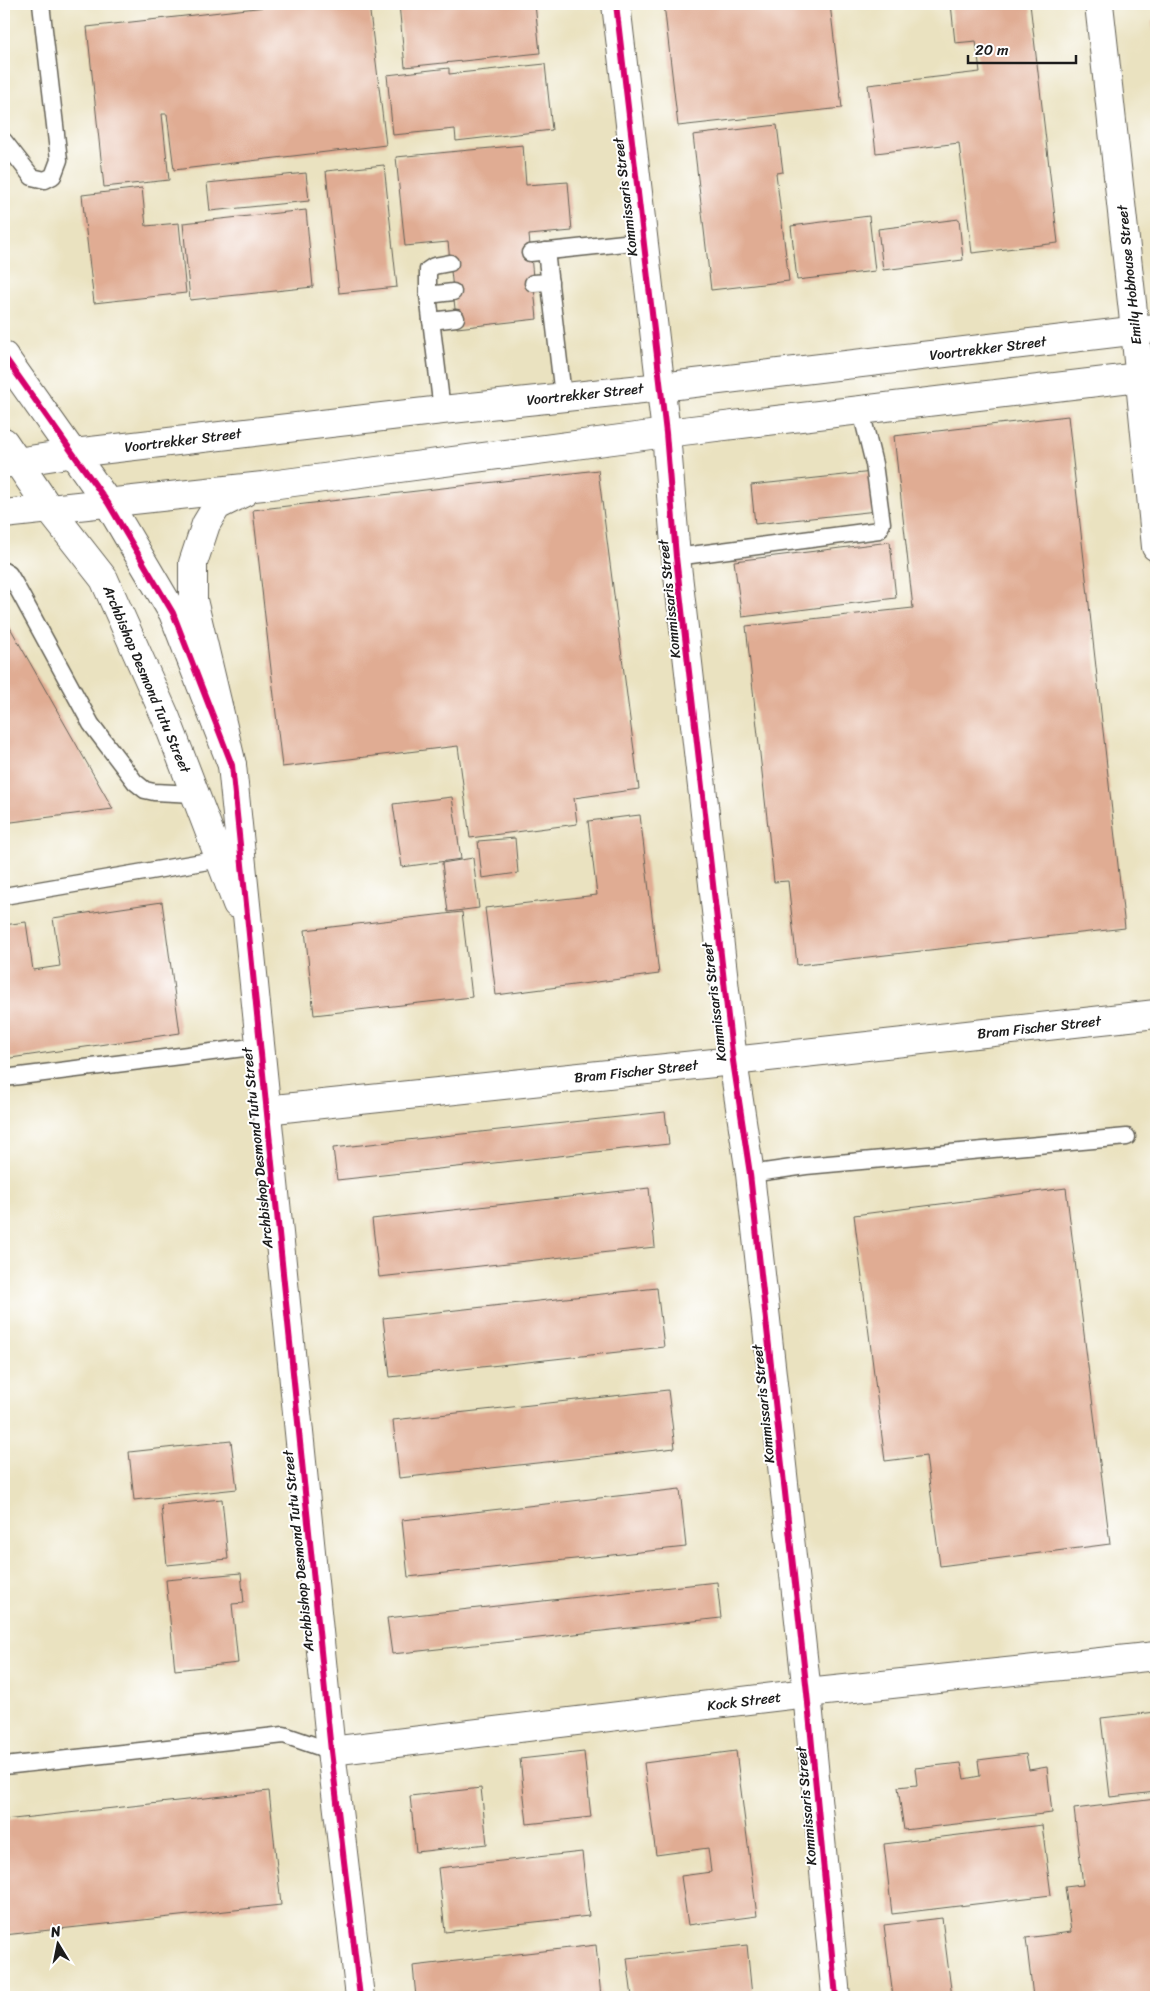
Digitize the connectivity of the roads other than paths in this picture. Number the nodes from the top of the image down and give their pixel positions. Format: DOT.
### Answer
graph roads {
  1 [pos="41,4"];
  2 [pos="616,4"];
  3 [pos="1099,4"];
  4 [pos="4,141"];
  5 [pos="643,241"];
  6 [pos="450,263"];
  7 [pos="550,282"];
  8 [pos="533,283"];
  9 [pos="453,292"];
  10 [pos="428,295"];
  11 [pos="456,318"];
  12 [pos="431,321"];
  13 [pos="1146,329"];
  14 [pos="4,356"];
  15 [pos="1148,376"];
  16 [pos="661,387"];
  17 [pos="563,396"];
  18 [pos="442,410"];
  19 [pos="861,411"];
  20 [pos="666,432"];
  21 [pos="74,453"];
  22 [pos="8,456"];
  23 [pos="263,486"];
  24 [pos="108,503"];
  25 [pos="50,510"];
  26 [pos="4,514"];
  27 [pos="1156,546"];
  28 [pos="676,557"];
  29 [pos="4,571"];
  30 [pos="232,765"];
  31 [pos="195,794"];
  32 [pos="220,860"];
  33 [pos="4,896"];
  34 [pos="250,938"];
  35 [pos="1156,1014"];
  36 [pos="260,1046"];
  37 [pos="734,1061"];
  38 [pos="4,1078"];
  39 [pos="265,1110"];
  40 [pos="1127,1137"];
  41 [pos="750,1174"];
  42 [pos="1156,1656"];
  43 [pos="807,1693"];
  44 [pos="332,1751"];
  45 [pos="4,1766"];
  46 [pos="360,1997"];
  47 [pos="836,1997"];
  1 -- 4 [label="lane"];
  2 -- 5 [label="street, Kommissaris Street"];
  3 -- 13 [label="street, Emily Hobhouse Street"];
  5 -- 7 [label="lane"];
  5 -- 16 [label="street, Kommissaris Street"];
  6 -- 10 [label="lane"];
  7 -- 8 [label="lane"];
  7 -- 17 [label="lane"];
  9 -- 10 [label="lane"];
  10 -- 12 [label="lane"];
  11 -- 12 [label="lane"];
  12 -- 18 [label="lane"];
  13 -- 15 [label="street, Emily Hobhouse Street"];
  13 -- 16 [label="street, Voortrekker Street"];
  14 -- 21 [label="street, Archbishop Desmond Tutu Street"];
  15 -- 19 [label="street"];
  15 -- 27 [label="street, Emily Hobhouse Street"];
  16 -- 17 [label="street, Voortrekker Street"];
  16 -- 20 [label="street, Kommissaris Street"];
  17 -- 18 [label="street, Voortrekker Street"];
  18 -- 21 [label="street, Voortrekker Street"];
  19 -- 20 [label="street"];
  19 -- 28 [label="lane"];
  20 -- 23 [label="street"];
  20 -- 28 [label="street, Kommissaris Street"];
  21 -- 22 [label="street, Voortrekker Street"];
  21 -- 24 [label="street, Archbishop Desmond Tutu Street"];
  22 -- 25 [label="street, Archbishop Desmond Tutu Street"];
  23 -- 24 [label="street"];
  23 -- 30 [label="street"];
  24 -- 25 [label="street"];
  24 -- 30 [label="street, Archbishop Desmond Tutu Street"];
  25 -- 26 [label="street"];
  25 -- 31 [label="street, Archbishop Desmond Tutu Street"];
  28 -- 37 [label="street, Kommissaris Street"];
  29 -- 31 [label="lane"];
  30 -- 34 [label="street, Archbishop Desmond Tutu Street"];
  31 -- 32 [label="street, Archbishop Desmond Tutu Street"];
  32 -- 33 [label="lane"];
  32 -- 34 [label="street, Archbishop Desmond Tutu Street"];
  34 -- 36 [label="street, Archbishop Desmond Tutu Street"];
  35 -- 37 [label="street, Bram Fischer Street"];
  36 -- 38 [label="lane"];
  36 -- 39 [label="street, Archbishop Desmond Tutu Street"];
  37 -- 39 [label="street, Bram Fischer Street"];
  37 -- 41 [label="street, Kommissaris Street"];
  39 -- 44 [label="street, Archbishop Desmond Tutu Street"];
  40 -- 41 [label="lane"];
  41 -- 43 [label="street, Kommissaris Street"];
  42 -- 43 [label="street, Kock Street"];
  43 -- 44 [label="street, Kock Street"];
  43 -- 47 [label="street, Kommissaris Street"];
  44 -- 45 [label="lane"];
  44 -- 46 [label="street, Archbishop Desmond Tutu Street"];
}
